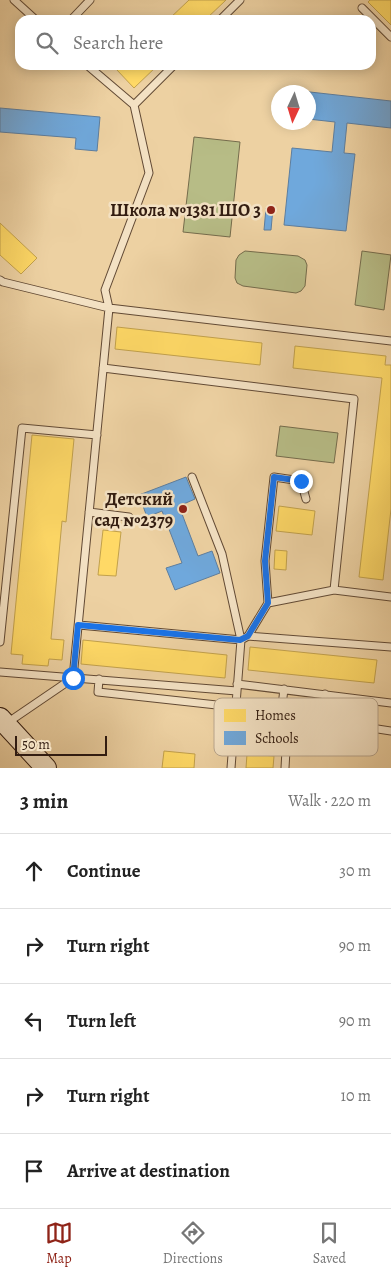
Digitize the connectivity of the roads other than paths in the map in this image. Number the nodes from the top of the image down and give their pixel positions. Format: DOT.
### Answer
graph roads {
  1 [pos="14,0"];
  2 [pos="90,0"];
  3 [pos="240,0"];
  4 [pos="362,8"];
  5 [pos="30,15"];
  6 [pos="76,15"];
  7 [pos="225,15"];
  8 [pos="369,15"];
  9 [pos="376,22"];
  10 [pos="391,37"];
  11 [pos="93,70"];
  12 [pos="169,70"];
  13 [pos="134,105"];
  14 [pos="1,282"];
  15 [pos="109,308"];
  16 [pos="391,341"];
  17 [pos="103,368"];
  18 [pos="96,435"];
  19 [pos="192,476"];
  20 [pos="306,499"];
  21 [pos="89,512"];
  22 [pos="129,517"];
  23 [pos="334,590"];
  24 [pos="391,597"];
  25 [pos="268,603"];
  26 [pos="78,625"];
  27 [pos="248,636"];
  28 [pos="240,640"];
  29 [pos="0,642"];
  30 [pos="391,647"];
  31 [pos="0,672"];
  32 [pos="73,678"];
  33 [pos="99,679"];
  34 [pos="237,687"];
  35 [pos="284,689"];
  36 [pos="325,694"];
  37 [pos="236,698"];
  38 [pos="284,698"];
  39 [pos="325,698"];
  40 [pos="358,698"];
  41 [pos="378,700"];
  42 [pos="391,702"];
  43 [pos="214,706"];
  44 [pos="3,721"];
  45 [pos="378,729"];
  46 [pos="391,731"];
  47 [pos="46,768"];
  1 -- 5 [label="lane"];
  2 -- 6 [label="lane"];
  3 -- 7 [label="lane"];
  4 -- 8 [label="lane"];
  9 -- 10 [label="lane"];
  11 -- 13 [label="lane"];
  12 -- 13 [label="lane"];
  13 -- 15 [label="lane"];
  14 -- 15 [label="lane"];
  15 -- 16 [label="lane"];
  15 -- 17 [label="lane"];
  17 -- 18 [label="lane"];
  17 -- 23 [label="lane"];
  18 -- 21 [label="lane"];
  18 -- 29 [label="lane"];
  19 -- 28 [label="lane"];
  20 -- 25 [label="lane"];
  21 -- 22 [label="lane"];
  21 -- 26 [label="lane"];
  23 -- 24 [label="lane"];
  23 -- 25 [label="lane"];
  25 -- 27 [label="lane"];
  26 -- 28 [label="lane"];
  26 -- 32 [label="lane"];
  27 -- 28 [label="lane"];
  27 -- 30 [label="lane"];
  28 -- 34 [label="lane"];
  31 -- 32 [label="lane"];
  32 -- 33 [label="lane"];
  32 -- 44 [label="lane"];
  33 -- 34 [label="lane"];
  33 -- 43 [label="lane"];
  34 -- 35 [label="lane"];
  34 -- 37 [label="lane"];
  35 -- 36 [label="lane"];
  35 -- 38 [label="lane"];
  36 -- 39 [label="lane"];
  36 -- 40 [label="lane"];
  41 -- 42 [label="lane"];
  44 -- 47 [label="street"];
  45 -- 46 [label="lane"];
}
